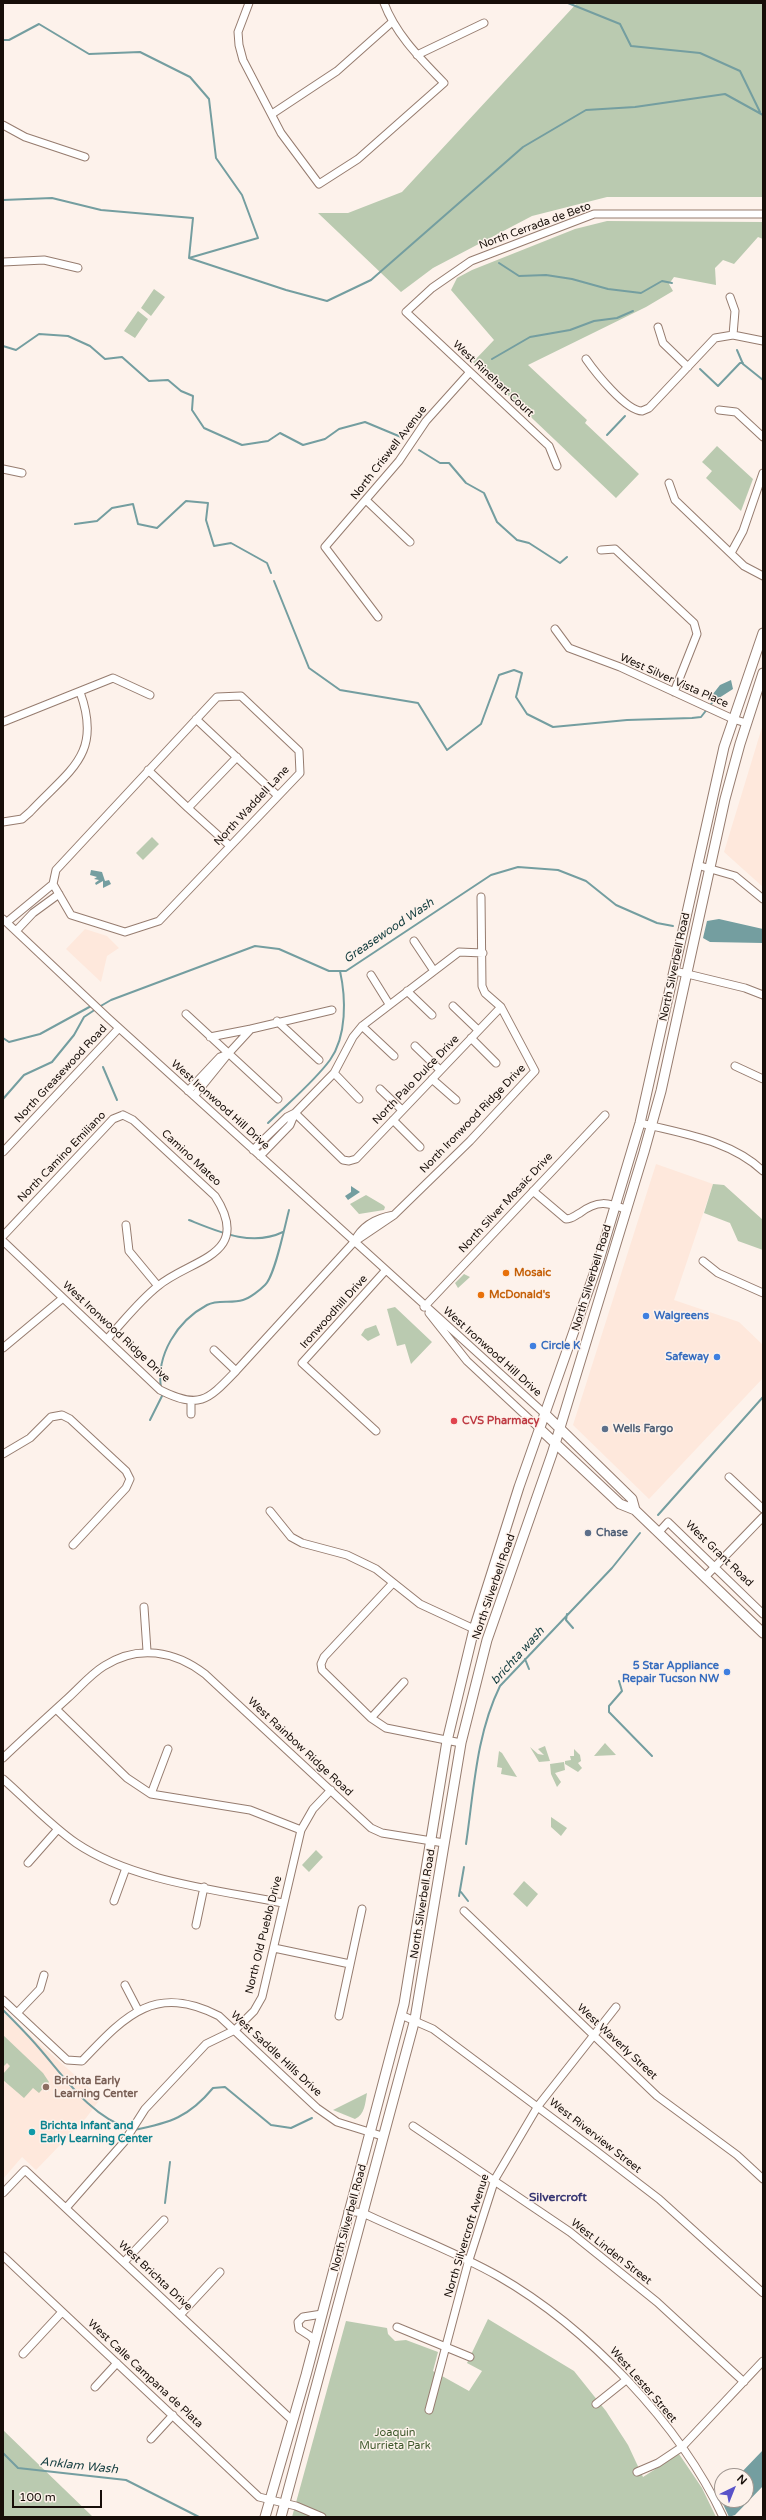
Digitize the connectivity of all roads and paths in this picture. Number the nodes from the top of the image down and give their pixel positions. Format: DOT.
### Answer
graph roads {
  1 [pos="249,3"];
  2 [pos="384,3"];
  3 [pos="392,23"];
  4 [pos="484,23"];
  5 [pos="417,55"];
  6 [pos="272,114"];
  7 [pos="3,125"];
  8 [pos="85,157"];
  9 [pos="763,214"];
  10 [pos="3,262"];
  11 [pos="78,268"];
  12 [pos="730,298"];
  13 [pos="406,312"];
  14 [pos="658,327"];
  15 [pos="733,335"];
  16 [pos="763,341"];
  17 [pos="586,359"];
  18 [pos="688,367"];
  19 [pos="470,372"];
  20 [pos="719,410"];
  21 [pos="763,437"];
  22 [pos="557,466"];
  23 [pos="3,469"];
  24 [pos="22,473"];
  25 [pos="763,473"];
  26 [pos="669,483"];
  27 [pos="367,500"];
  28 [pos="410,542"];
  29 [pos="601,550"];
  30 [pos="731,553"];
  31 [pos="763,576"];
  32 [pos="378,616"];
  33 [pos="555,629"];
  34 [pos="763,633"];
  35 [pos="763,673"];
  36 [pos="80,692"];
  37 [pos="674,692"];
  38 [pos="150,695"];
  39 [pos="196,719"];
  40 [pos="733,720"];
  41 [pos="3,722"];
  42 [pos="746,723"];
  43 [pos="237,757"];
  44 [pos="148,770"];
  45 [pos="278,796"];
  46 [pos="188,808"];
  47 [pos="3,822"];
  48 [pos="230,846"];
  49 [pos="697,865"];
  50 [pos="710,869"];
  51 [pos="53,884"];
  52 [pos="59,894"];
  53 [pos="481,897"];
  54 [pos="763,898"];
  55 [pos="5,920"];
  56 [pos="16,931"];
  57 [pos="414,941"];
  58 [pos="483,953"];
  59 [pos="434,971"];
  60 [pos="675,971"];
  61 [pos="687,973"];
  62 [pos="371,975"];
  63 [pos="407,991"];
  64 [pos="763,995"];
  65 [pos="390,1004"];
  66 [pos="453,1006"];
  67 [pos="501,1007"];
  68 [pos="332,1010"];
  69 [pos="186,1014"];
  70 [pos="432,1015"];
  71 [pos="277,1021"];
  72 [pos="362,1026"];
  73 [pos="119,1028"];
  74 [pos="251,1029"];
  75 [pos="478,1030"];
  76 [pos="210,1037"];
  77 [pos="471,1038"];
  78 [pos="415,1046"];
  79 [pos="228,1054"];
  80 [pos="394,1056"];
  81 [pos="319,1060"];
  82 [pos="496,1063"];
  83 [pos="735,1066"];
  84 [pos="440,1070"];
  85 [pos="334,1073"];
  86 [pos="432,1078"];
  87 [pos="763,1079"];
  88 [pos="380,1089"];
  89 [pos="191,1094"];
  90 [pos="278,1099"];
  91 [pos="359,1099"];
  92 [pos="456,1100"];
  93 [pos="122,1107"];
  94 [pos="402,1110"];
  95 [pos="295,1113"];
  96 [pos="606,1114"];
  97 [pos="123,1115"];
  98 [pos="393,1120"];
  99 [pos="640,1123"];
  100 [pos="651,1126"];
  101 [pos="420,1147"];
  102 [pos="253,1150"];
  103 [pos="3,1152"];
  104 [pos="260,1156"];
  105 [pos="763,1171"];
  106 [pos="533,1190"];
  107 [pos="616,1205"];
  108 [pos="627,1210"];
  109 [pos="126,1225"];
  110 [pos="3,1236"];
  111 [pos="3,1241"];
  112 [pos="354,1242"];
  113 [pos="599,1260"];
  114 [pos="703,1261"];
  115 [pos="385,1271"];
  116 [pos="158,1286"];
  117 [pos="763,1293"];
  118 [pos="64,1298"];
  119 [pos="424,1307"];
  120 [pos="592,1319"];
  121 [pos="107,1339"];
  122 [pos="3,1348"];
  123 [pos="214,1350"];
  124 [pos="236,1371"];
  125 [pos="191,1401"];
  126 [pos="192,1414"];
  127 [pos="545,1414"];
  128 [pos="559,1428"];
  129 [pos="540,1429"];
  130 [pos="376,1431"];
  131 [pos="555,1443"];
  132 [pos="3,1454"];
  133 [pos="729,1477"];
  134 [pos="763,1509"];
  135 [pos="635,1510"];
  136 [pos="270,1511"];
  137 [pos="763,1517"];
  138 [pos="659,1532"];
  139 [pos="73,1545"];
  140 [pos="716,1568"];
  141 [pos="705,1577"];
  142 [pos="393,1582"];
  143 [pos="487,1588"];
  144 [pos="504,1593"];
  145 [pos="144,1607"];
  146 [pos="763,1614"];
  147 [pos="474,1629"];
  148 [pos="763,1633"];
  149 [pos="147,1651"];
  150 [pos="404,1682"];
  151 [pos="56,1709"];
  152 [pos="371,1718"];
  153 [pos="447,1741"];
  154 [pos="461,1744"];
  155 [pos="168,1749"];
  156 [pos="3,1758"];
  157 [pos="3,1779"];
  158 [pos="331,1790"];
  159 [pos="151,1794"];
  160 [pos="58,1829"];
  161 [pos="300,1830"];
  162 [pos="430,1839"];
  163 [pos="444,1843"];
  164 [pos="28,1863"];
  165 [pos="126,1868"];
  166 [pos="204,1886"];
  167 [pos="114,1901"];
  168 [pos="283,1903"];
  169 [pos="362,1909"];
  170 [pos="464,1911"];
  171 [pos="196,1924"];
  172 [pos="274,1948"];
  173 [pos="350,1964"];
  174 [pos="44,1975"];
  175 [pos="125,1985"];
  176 [pos="3,2000"];
  177 [pos="616,2007"];
  178 [pos="138,2010"];
  179 [pos="18,2012"];
  180 [pos="401,2015"];
  181 [pos="339,2016"];
  182 [pos="415,2019"];
  183 [pos="235,2030"];
  184 [pos="592,2036"];
  185 [pos="538,2106"];
  186 [pos="413,2126"];
  187 [pos="368,2133"];
  188 [pos="382,2136"];
  189 [pos="495,2179"];
  190 [pos="763,2179"];
  191 [pos="3,2193"];
  192 [pos="66,2208"];
  193 [pos="348,2211"];
  194 [pos="363,2213"];
  195 [pos="164,2220"];
  196 [pos="4,2260"];
  197 [pos="124,2262"];
  198 [pos="468,2262"];
  199 [pos="220,2272"];
  200 [pos="763,2293"];
  201 [pos="62,2312"];
  202 [pos="322,2314"];
  203 [pos="180,2315"];
  204 [pos="397,2327"];
  205 [pos="315,2341"];
  206 [pos="446,2347"];
  207 [pos="23,2354"];
  208 [pos="470,2357"];
  209 [pos="763,2361"];
  210 [pos="117,2364"];
  211 [pos="626,2380"];
  212 [pos="744,2382"];
  213 [pos="95,2387"];
  214 [pos="596,2404"];
  215 [pos="429,2410"];
  216 [pos="173,2415"];
  217 [pos="293,2421"];
  218 [pos="306,2425"];
  219 [pos="151,2439"];
  220 [pos="682,2447"];
  221 [pos="637,2472"];
  222 [pos="270,2500"];
  223 [pos="284,2503"];
  224 [pos="265,2517"];
  225 [pos="281,2517"];
  226 [pos="322,2517"];
  227 [pos="723,2517"];
  1 -- 6 [label="street"];
  2 -- 3 [label="street"];
  3 -- 5 [label="street"];
  3 -- 6 [label="street"];
  4 -- 5 [label="street"];
  5 -- 6 [label="street"];
  7 -- 8 [label="street"];
  9 -- 13 [label="street, North Cerrada de Beto"];
  10 -- 11 [label="street"];
  12 -- 15 [label="street"];
  13 -- 19 [label="street, West Rinehart Court"];
  14 -- 18 [label="street"];
  15 -- 16 [label="street"];
  15 -- 18 [label="street"];
  17 -- 18 [label="street"];
  19 -- 22 [label="street, West Rinehart Court"];
  19 -- 27 [label="street, North Criswell Avenue"];
  20 -- 21 [label="street"];
  23 -- 24 [label="street"];
  25 -- 30 [label="street"];
  26 -- 30 [label="street"];
  27 -- 28 [label="street"];
  27 -- 32 [label="street, North Criswell Avenue"];
  29 -- 37 [label="street"];
  30 -- 31 [label="street"];
  33 -- 37 [label="street, West Silver Vista Place"];
  34 -- 40 [label="main road, North Silverbell Road"];
  35 -- 42 [label="main road, North Silverbell Road"];
  36 -- 38 [label="street"];
  36 -- 41 [label="street"];
  36 -- 47 [label="street"];
  37 -- 40 [label="street, West Silver Vista Place"];
  39 -- 43 [label="street"];
  39 -- 44 [label="street, North Waddell Lane"];
  39 -- 45 [label="street, North Waddell Lane"];
  40 -- 42 [label="street, West Silver Vista Place"];
  40 -- 49 [label="main road, North Silverbell Road"];
  42 -- 50 [label="main road, North Silverbell Road"];
  43 -- 45 [label="street"];
  43 -- 46 [label="street"];
  44 -- 46 [label="street"];
  44 -- 51 [label="street, North Waddell Lane"];
  45 -- 48 [label="street, North Waddell Lane"];
  46 -- 48 [label="street"];
  48 -- 52 [label="street, North Waddell Lane"];
  49 -- 50 [label="street"];
  49 -- 60 [label="main road, North Silverbell Road"];
  50 -- 54 [label="street"];
  50 -- 61 [label="main road, North Silverbell Road"];
  51 -- 52 [label="street, North Waddell Lane"];
  51 -- 55 [label="street, North Waddell Lane"];
  52 -- 56 [label="street"];
  53 -- 58 [label="street, North Ironwood Ridge Drive"];
  55 -- 56 [label="street, West Ironwood Hill Drive"];
  56 -- 73 [label="street, West Ironwood Hill Drive"];
  57 -- 59 [label="street"];
  58 -- 59 [label="street"];
  58 -- 67 [label="street, North Ironwood Ridge Drive"];
  59 -- 63 [label="street"];
  60 -- 61 [label="street"];
  60 -- 99 [label="main road, North Silverbell Road"];
  61 -- 64 [label="street"];
  61 -- 100 [label="main road, North Silverbell Road"];
  62 -- 65 [label="street"];
  63 -- 65 [label="street"];
  63 -- 70 [label="street"];
  65 -- 72 [label="street"];
  66 -- 75 [label="street"];
  67 -- 75 [label="street, North Palo Dulce Drive"];
  67 -- 112 [label="street, North Ironwood Ridge Drive"];
  68 -- 71 [label="street"];
  69 -- 76 [label="street"];
  71 -- 74 [label="street"];
  71 -- 81 [label="street"];
  72 -- 80 [label="street"];
  72 -- 85 [label="street"];
  73 -- 89 [label="street, West Ironwood Hill Drive"];
  73 -- 103 [label="street, North Greasewood Road"];
  74 -- 76 [label="street"];
  74 -- 79 [label="street"];
  75 -- 77 [label="street, North Palo Dulce Drive"];
  76 -- 79 [label="street"];
  77 -- 82 [label="street"];
  77 -- 84 [label="street, North Palo Dulce Drive"];
  78 -- 84 [label="street"];
  79 -- 89 [label="street"];
  79 -- 90 [label="street"];
  83 -- 87 [label="street"];
  84 -- 86 [label="street, North Palo Dulce Drive"];
  85 -- 91 [label="street"];
  85 -- 95 [label="street"];
  86 -- 92 [label="street"];
  86 -- 94 [label="street, North Palo Dulce Drive"];
  88 -- 94 [label="street"];
  89 -- 102 [label="street, West Ironwood Hill Drive"];
  93 -- 97 [label="street"];
  94 -- 98 [label="street, North Palo Dulce Drive"];
  95 -- 98 [label="street, North Palo Dulce Drive"];
  95 -- 102 [label="street"];
  95 -- 104 [label="street"];
  96 -- 106 [label="street, North Silver Mosaic Drive"];
  97 -- 110 [label="street, North Camino Emiliano"];
  97 -- 116 [label="street, Camino Mateo"];
  98 -- 101 [label="street"];
  99 -- 100 [label="street"];
  99 -- 107 [label="main road, North Silverbell Road"];
  100 -- 105 [label="street"];
  100 -- 108 [label="main road, North Silverbell Road"];
  102 -- 104 [label="street, West Ironwood Hill Drive"];
  104 -- 112 [label="street, West Ironwood Hill Drive"];
  106 -- 107 [label="street"];
  106 -- 119 [label="street, North Silver Mosaic Drive"];
  107 -- 108 [label="street"];
  107 -- 113 [label="main road, North Silverbell Road"];
  108 -- 120 [label="main road, North Silverbell Road"];
  109 -- 116 [label="street"];
  111 -- 118 [label="street, West Ironwood Ridge Drive"];
  112 -- 115 [label="street, West Ironwood Hill Drive"];
  112 -- 124 [label="street"];
  113 -- 120 [label="main road"];
  113 -- 127 [label="main road, North Silverbell Road"];
  114 -- 117 [label="street"];
  115 -- 119 [label="street, West Ironwood Hill Drive"];
  115 -- 130 [label="street, Ironwoodhill Drive"];
  116 -- 121 [label="street, Camino Mateo"];
  118 -- 121 [label="street, West Ironwood Ridge Drive"];
  118 -- 122 [label="street"];
  119 -- 127 [label="street, West Ironwood Hill Drive"];
  119 -- 129 [label="street, West Ironwood Hill Drive"];
  120 -- 128 [label="main road, North Silverbell Road"];
  121 -- 125 [label="street, West Ironwood Ridge Drive"];
  123 -- 124 [label="street"];
  124 -- 125 [label="street"];
  125 -- 126 [label="street"];
  127 -- 128 [label="main road"];
  127 -- 129 [label="main road, North Silverbell Road"];
  128 -- 131 [label="main road, North Silverbell Road"];
  128 -- 135 [label="main road"];
  129 -- 131 [label="main road"];
  129 -- 143 [label="main road, North Silverbell Road"];
  131 -- 135 [label="main road"];
  131 -- 144 [label="main road, North Silverbell Road"];
  132 -- 139 [label="street"];
  133 -- 134 [label="street"];
  135 -- 138 [label="main road"];
  136 -- 142 [label="street"];
  137 -- 140 [label="street"];
  138 -- 140 [label="street, West Grant Road"];
  138 -- 141 [label="main road"];
  140 -- 141 [label="street"];
  140 -- 146 [label="street, West Grant Road"];
  141 -- 148 [label="main road"];
  142 -- 147 [label="street"];
  142 -- 152 [label="street"];
  143 -- 144 [label="main road"];
  143 -- 147 [label="main road, North Silverbell Road"];
  144 -- 154 [label="main road, North Silverbell Road"];
  145 -- 149 [label="street"];
  147 -- 153 [label="main road, North Silverbell Road"];
  149 -- 151 [label="street"];
  149 -- 158 [label="street, West Rainbow Ridge Road"];
  150 -- 152 [label="street"];
  151 -- 156 [label="street"];
  151 -- 159 [label="street"];
  152 -- 153 [label="street"];
  153 -- 154 [label="street"];
  153 -- 162 [label="main road, North Silverbell Road"];
  154 -- 163 [label="main road, North Silverbell Road"];
  155 -- 159 [label="street"];
  157 -- 160 [label="street"];
  158 -- 161 [label="street, North Old Pueblo Drive"];
  158 -- 162 [label="street, West Rainbow Ridge Road"];
  159 -- 161 [label="street"];
  160 -- 164 [label="street"];
  160 -- 165 [label="street"];
  161 -- 168 [label="street, North Old Pueblo Drive"];
  162 -- 163 [label="street, West Rainbow Ridge Road"];
  162 -- 180 [label="main road, North Silverbell Road"];
  163 -- 182 [label="main road, North Silverbell Road"];
  165 -- 166 [label="street"];
  165 -- 167 [label="street"];
  166 -- 168 [label="street"];
  166 -- 171 [label="street"];
  168 -- 172 [label="street, North Old Pueblo Drive"];
  169 -- 173 [label="street"];
  170 -- 184 [label="street, West Waverly Street"];
  172 -- 173 [label="street"];
  172 -- 183 [label="street, North Old Pueblo Drive"];
  173 -- 181 [label="street"];
  174 -- 179 [label="street"];
  175 -- 178 [label="street"];
  176 -- 179 [label="street"];
  177 -- 184 [label="street, North Silvercroft Avenue"];
  178 -- 179 [label="street, West Saddle Hills Drive"];
  178 -- 183 [label="street, West Saddle Hills Drive"];
  180 -- 182 [label="street, West Riverview Street"];
  180 -- 187 [label="main road, North Silverbell Road"];
  182 -- 185 [label="street, West Riverview Street"];
  182 -- 188 [label="main road, North Silverbell Road"];
  183 -- 187 [label="street, West Saddle Hills Drive"];
  183 -- 192 [label="street, North Old Pueblo Drive"];
  184 -- 185 [label="street, North Silvercroft Avenue"];
  184 -- 190 [label="street, West Waverly Street"];
  185 -- 189 [label="street, North Silvercroft Avenue"];
  185 -- 200 [label="street, West Riverview Street"];
  186 -- 189 [label="street, West Linden Street"];
  187 -- 188 [label="street, West Saddle Hills Drive"];
  187 -- 193 [label="main road, North Silverbell Road"];
  188 -- 194 [label="main road, North Silverbell Road"];
  189 -- 198 [label="street, North Silvercroft Avenue"];
  189 -- 212 [label="street, West Linden Street"];
  191 -- 192 [label="street, West Brichta Drive"];
  192 -- 197 [label="street, West Brichta Drive"];
  193 -- 194 [label="street, West Lester Street"];
  193 -- 202 [label="main road, North Silverbell Road"];
  194 -- 198 [label="street, West Lester Street"];
  194 -- 218 [label="main road, North Silverbell Road"];
  195 -- 197 [label="street"];
  196 -- 201 [label="street, West Calle Campana de Plata"];
  197 -- 203 [label="street, West Brichta Drive"];
  198 -- 206 [label="street, North Silvercroft Avenue"];
  198 -- 211 [label="street, West Lester Street"];
  199 -- 203 [label="street"];
  201 -- 207 [label="street"];
  201 -- 210 [label="street, West Calle Campana de Plata"];
  202 -- 205 [label="main road, North Silverbell Road"];
  202 -- 205 [label="street"];
  203 -- 217 [label="street, West Brichta Drive"];
  204 -- 206 [label="street"];
  205 -- 217 [label="main road, North Silverbell Road"];
  206 -- 208 [label="street"];
  206 -- 215 [label="street, North Silvercroft Avenue"];
  209 -- 212 [label="street"];
  210 -- 213 [label="street"];
  210 -- 216 [label="street, West Calle Campana de Plata"];
  211 -- 214 [label="street"];
  211 -- 220 [label="street, West Lester Street"];
  212 -- 220 [label="street"];
  216 -- 219 [label="street"];
  216 -- 222 [label="street, West Calle Campana de Plata"];
  217 -- 218 [label="main road"];
  217 -- 222 [label="main road, North Silverbell Road"];
  218 -- 223 [label="main road, North Silverbell Road"];
  220 -- 221 [label="street"];
  220 -- 227 [label="street, West Lester Street"];
  222 -- 223 [label="street, West Calle Campana de Plata"];
  222 -- 224 [label="main road, North Silverbell Road"];
  223 -- 225 [label="main road, North Silverbell Road"];
  223 -- 226 [label="street, West Calle Campana de Plata"];
}
